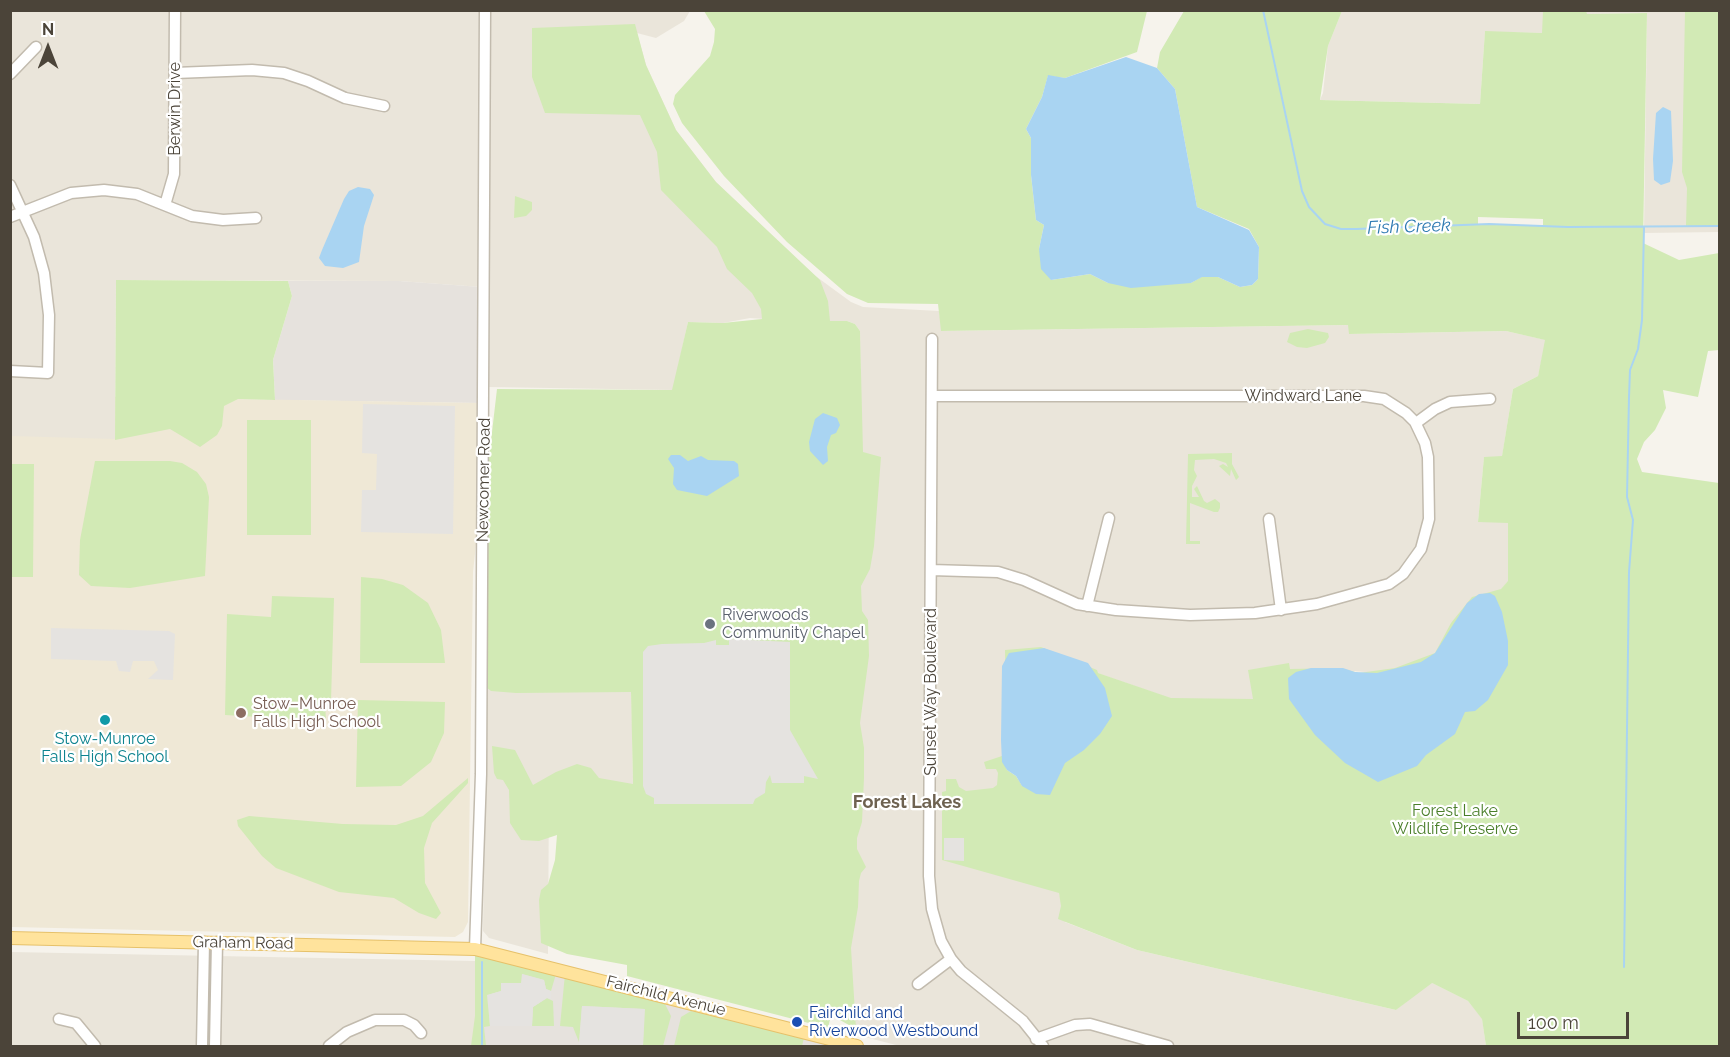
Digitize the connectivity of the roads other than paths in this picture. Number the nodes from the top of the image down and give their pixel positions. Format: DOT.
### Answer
graph roads {
  1 [pos="175,10"];
  2 [pos="486,10"];
  3 [pos="36,47"];
  4 [pos="175,73"];
  5 [pos="10,74"];
  6 [pos="384,106"];
  7 [pos="10,185"];
  8 [pos="165,206"];
  9 [pos="24,212"];
  10 [pos="10,218"];
  11 [pos="256,218"];
  12 [pos="932,339"];
  13 [pos="10,371"];
  14 [pos="932,396"];
  15 [pos="1490,399"];
  16 [pos="1416,423"];
  17 [pos="1109,518"];
  18 [pos="1269,519"];
  19 [pos="931,570"];
  20 [pos="1087,606"];
  21 [pos="1281,610"];
  22 [pos="10,938"];
  23 [pos="211,942"];
  24 [pos="475,949"];
  25 [pos="951,959"];
  26 [pos="918,984"];
  27 [pos="204,990"];
  28 [pos="216,990"];
  29 [pos="59,1019"];
  30 [pos="421,1034"];
  31 [pos="202,1035"];
  32 [pos="215,1035"];
  33 [pos="1038,1044"];
  34 [pos="95,1047"];
  35 [pos="202,1047"];
  36 [pos="215,1047"];
  37 [pos="329,1047"];
  38 [pos="857,1047"];
  39 [pos="1168,1047"];
  1 -- 4 [label="street, Berwin Drive"];
  2 -- 24 [label="street, Newcomer Road"];
  3 -- 5 [label="street"];
  4 -- 6 [label="street"];
  4 -- 8 [label="street, Berwin Drive"];
  7 -- 9 [label="street"];
  8 -- 9 [label="street"];
  8 -- 11 [label="street"];
  9 -- 10 [label="street"];
  9 -- 13 [label="street"];
  12 -- 14 [label="street, Sunset Way Boulevard"];
  14 -- 16 [label="street, Windward Lane"];
  14 -- 19 [label="street, Sunset Way Boulevard"];
  15 -- 16 [label="street"];
  16 -- 21 [label="street"];
  17 -- 20 [label="street"];
  18 -- 21 [label="street"];
  19 -- 20 [label="street"];
  19 -- 25 [label="street, Sunset Way Boulevard"];
  20 -- 21 [label="street"];
  22 -- 23 [label="main road, Graham Road"];
  23 -- 24 [label="main road, Graham Road"];
  23 -- 27 [label="street"];
  23 -- 28 [label="street"];
  24 -- 38 [label="main road, Fairchild Avenue"];
  25 -- 26 [label="street"];
  25 -- 33 [label="street, Sunset Way Boulevard"];
  27 -- 28 [label="street"];
  27 -- 31 [label="street"];
  28 -- 32 [label="street"];
  29 -- 34 [label="street"];
  30 -- 37 [label="street"];
  31 -- 32 [label="street"];
  31 -- 35 [label="street"];
  32 -- 36 [label="street"];
  33 -- 39 [label="street"];
}
